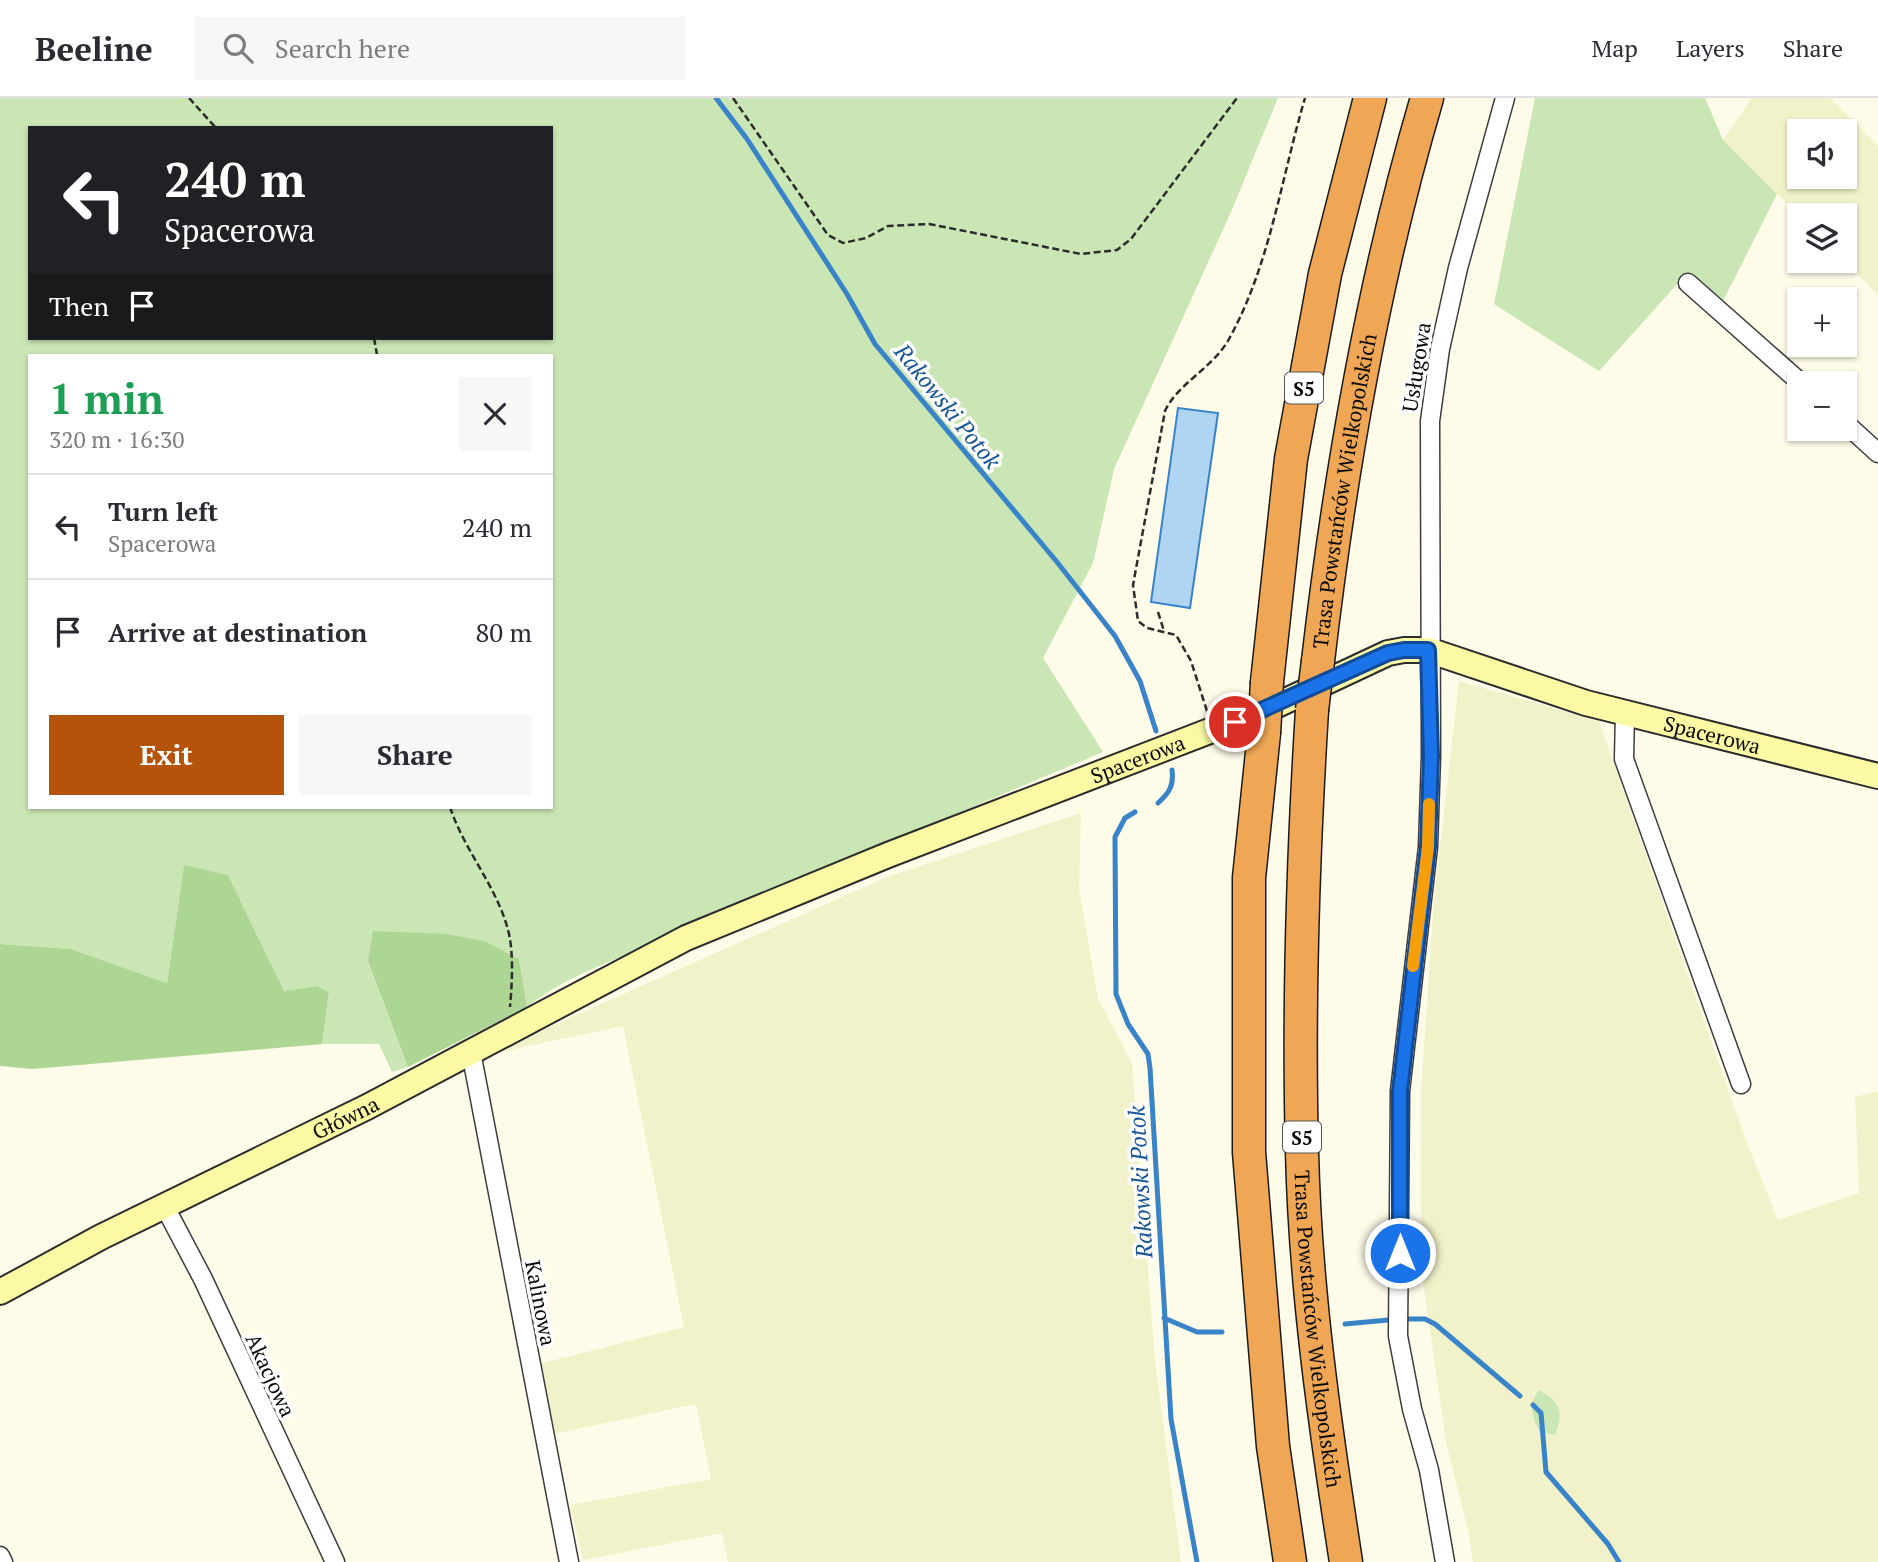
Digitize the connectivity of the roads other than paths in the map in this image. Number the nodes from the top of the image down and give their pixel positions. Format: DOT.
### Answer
graph roads {
  1 [pos="1370,98"];
  2 [pos="1427,98"];
  3 [pos="1505,98"];
  4 [pos="1688,283"];
  5 [pos="1787,371"];
  6 [pos="1857,434"];
  7 [pos="1878,453"];
  8 [pos="1428,650"];
  9 [pos="1625,713"];
  10 [pos="1878,776"];
  11 [pos="686,938"];
  12 [pos="471,1052"];
  13 [pos="1741,1084"];
  14 [pos="165,1207"];
  15 [pos="0,1292"];
  16 [pos="0,1556"];
  17 [pos="3,1562"];
  18 [pos="335,1562"];
  19 [pos="569,1562"];
  20 [pos="1290,1562"];
  21 [pos="1346,1562"];
  22 [pos="1445,1562"];
  1 -- 20 [label="highway, S5, bridge"];
  2 -- 21 [label="highway, Trasa Powstańców Wielkopolskich / S5, bridge"];
  3 -- 8 [label="street, Usługowa"];
  4 -- 5 [label="street"];
  6 -- 7 [label="street"];
  8 -- 9 [label="street, Spacerowa"];
  8 -- 11 [label="street, Spacerowa"];
  8 -- 22 [label="street, Usługowa"];
  9 -- 10 [label="street, Spacerowa"];
  9 -- 13 [label="street"];
  11 -- 12 [label="street, Główna"];
  12 -- 14 [label="street, Główna"];
  12 -- 19 [label="street, Kalinowa"];
  14 -- 15 [label="street, Główna"];
  14 -- 18 [label="street, Akacjowa"];
  16 -- 17 [label="street"];
}
